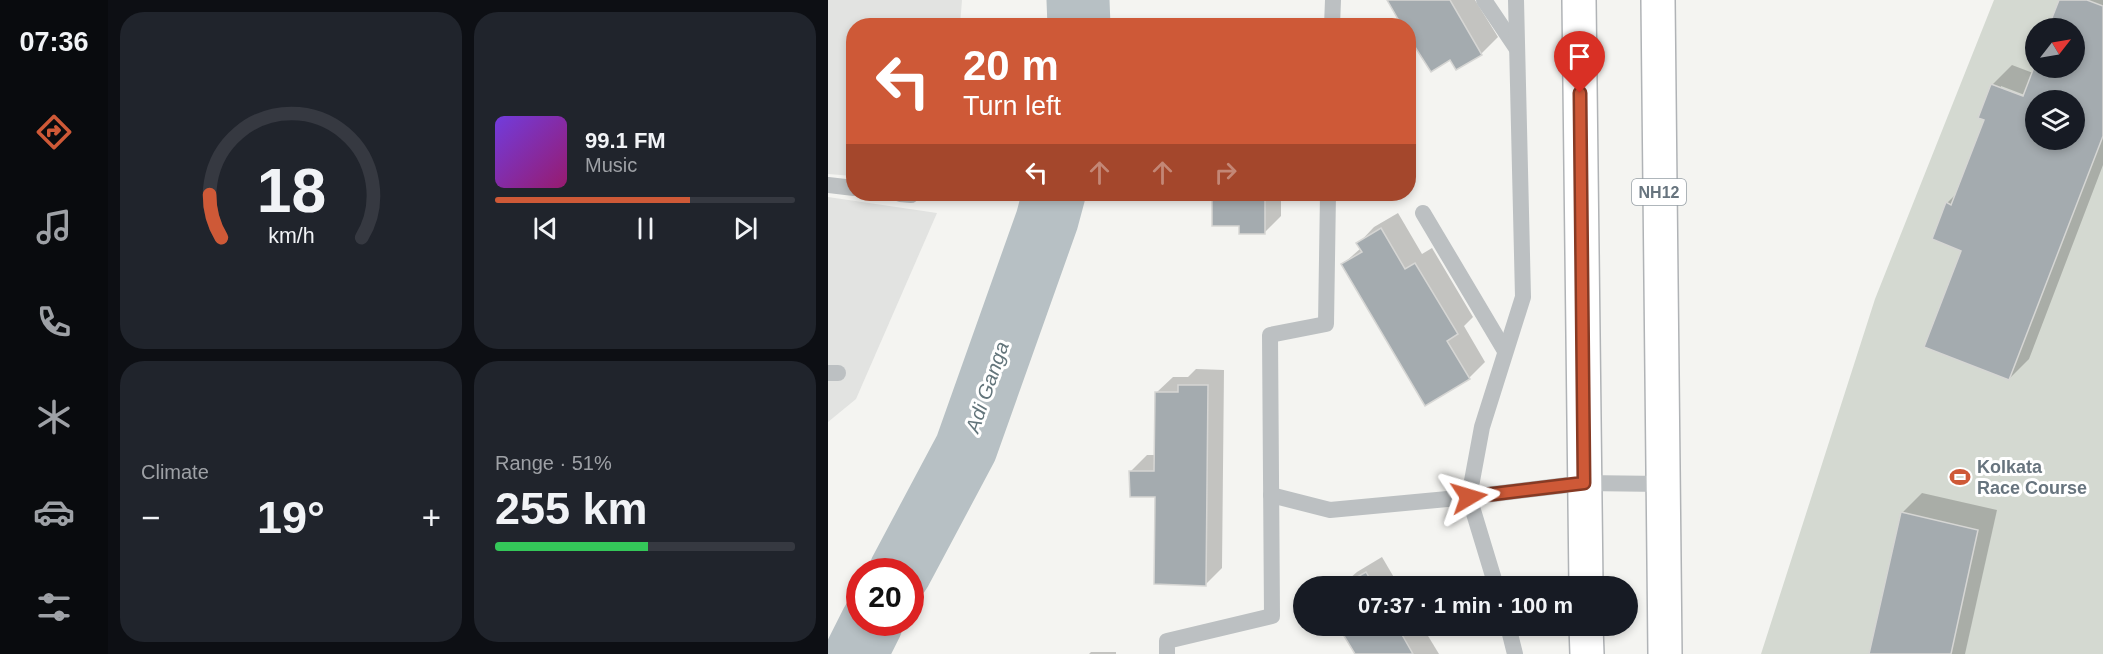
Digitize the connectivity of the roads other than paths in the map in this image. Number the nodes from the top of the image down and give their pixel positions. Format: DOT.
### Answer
graph roads {
  1 [pos="1333,0"];
  2 [pos="1484,0"];
  3 [pos="1516,0"];
  4 [pos="1580,0"];
  5 [pos="1658,0"];
  6 [pos="1332,18"];
  7 [pos="1517,50"];
  8 [pos="828,185"];
  9 [pos="846,187"];
  10 [pos="1328,201"];
  11 [pos="1423,213"];
  12 [pos="1505,351"];
  13 [pos="1584,483"];
  14 [pos="1663,484"];
  15 [pos="1271,495"];
  16 [pos="1469,497"];
  17 [pos="1493,576"];
  18 [pos="1586,576"];
  19 [pos="1510,636"];
  20 [pos="1586,636"];
  21 [pos="1167,654"];
  22 [pos="1515,654"];
  23 [pos="1587,654"];
  24 [pos="1665,654"];
  1 -- 6 [label="lane"];
  2 -- 7 [label="lane"];
  3 -- 7 [label="lane"];
  4 -- 13 [label="highway"];
  5 -- 14 [label="highway, NH12"];
  7 -- 12 [label="lane"];
  8 -- 9 [label="lane"];
  10 -- 15 [label="lane"];
  11 -- 12 [label="lane"];
  12 -- 16 [label="lane"];
  13 -- 14 [label="lane"];
  13 -- 16 [label="lane"];
  13 -- 18 [label="highway"];
  14 -- 24 [label="highway, NH12"];
  15 -- 16 [label="lane"];
  15 -- 21 [label="lane"];
  16 -- 17 [label="lane"];
  19 -- 22 [label="lane"];
  20 -- 23 [label="highway"];
}
